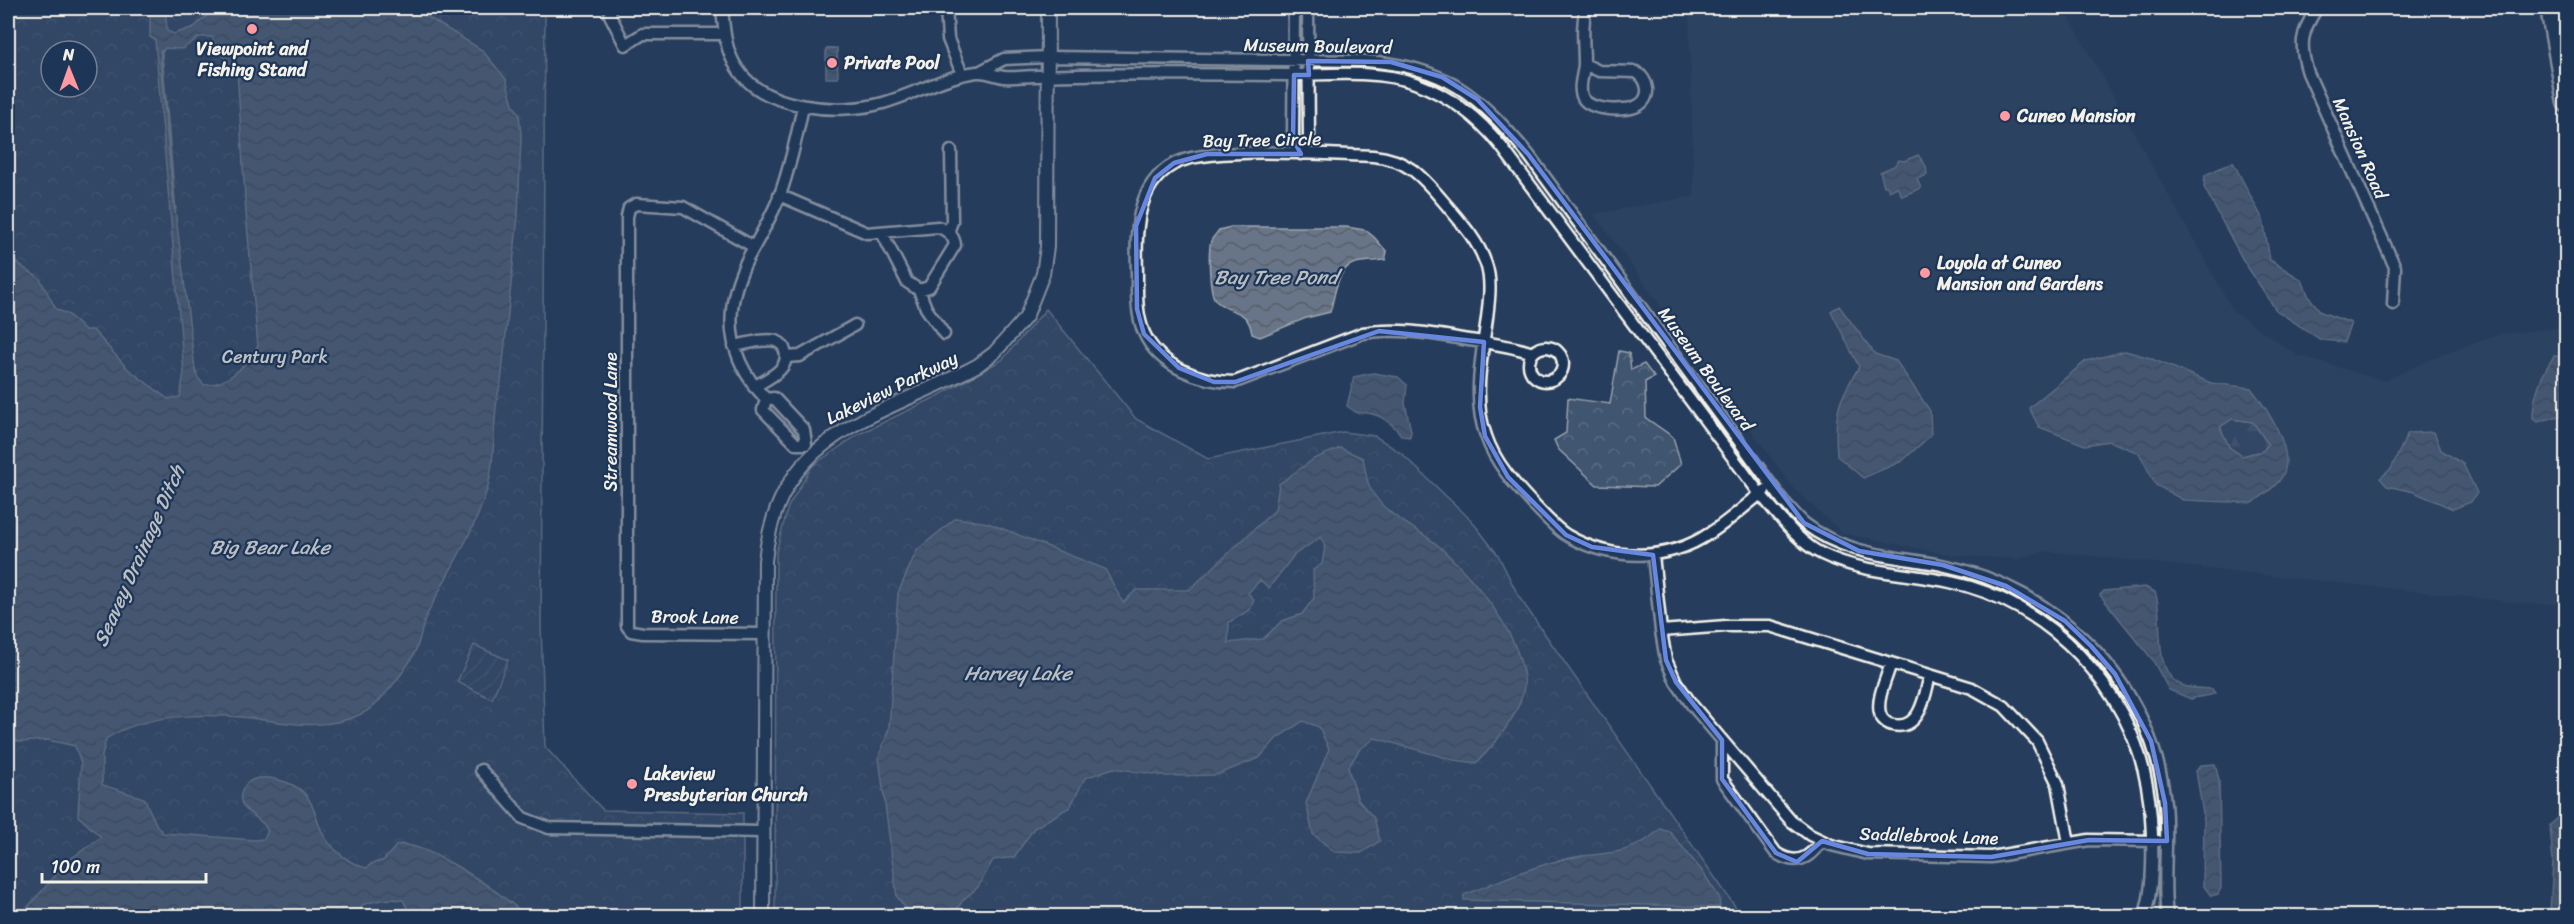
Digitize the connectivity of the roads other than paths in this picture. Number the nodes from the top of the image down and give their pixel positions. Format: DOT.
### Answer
graph roads {
  1 [pos="611,8"];
  2 [pos="722,8"];
  3 [pos="946,8"];
  4 [pos="1048,8"];
  5 [pos="1294,8"];
  6 [pos="1308,8"];
  7 [pos="1586,8"];
  8 [pos="2317,8"];
  9 [pos="2549,8"];
  10 [pos="724,34"];
  11 [pos="1048,57"];
  12 [pos="1293,61"];
  13 [pos="1308,61"];
  14 [pos="1584,64"];
  15 [pos="981,71"];
  16 [pos="962,74"];
  17 [pos="1048,75"];
  18 [pos="1294,75"];
  19 [pos="1309,75"];
  20 [pos="2566,103"];
  21 [pos="803,106"];
  22 [pos="951,152"];
  23 [pos="1301,154"];
  24 [pos="779,195"];
  25 [pos="948,232"];
  26 [pos="882,233"];
  27 [pos="754,247"];
  28 [pos="919,290"];
  29 [pos="2393,304"];
  30 [pos="855,325"];
  31 [pos="944,334"];
  32 [pos="1484,342"];
  33 [pos="734,346"];
  34 [pos="1533,353"];
  35 [pos="786,357"];
  36 [pos="754,387"];
  37 [pos="766,399"];
  38 [pos="810,447"];
  39 [pos="1771,485"];
  40 [pos="1760,494"];
  41 [pos="1653,555"];
  42 [pos="627,626"];
  43 [pos="1660,631"];
  44 [pos="764,634"];
  45 [pos="1891,663"];
  46 [pos="1930,675"];
  47 [pos="1722,740"];
  48 [pos="481,770"];
  49 [pos="762,832"];
  50 [pos="2151,840"];
  51 [pos="1822,841"];
  52 [pos="2167,841"];
  53 [pos="2069,843"];
  54 [pos="763,916"];
  55 [pos="2144,916"];
  56 [pos="2168,916"];
  1 -- 10 [label="street"];
  2 -- 10 [label="street"];
  3 -- 16 [label="street"];
  4 -- 11 [label="street, Lakeview Parkway"];
  5 -- 12 [label="street"];
  6 -- 13 [label="street"];
  7 -- 14 [label="street"];
  8 -- 29 [label="street, Mansion Road"];
  9 -- 20 [label="main road"];
  10 -- 21 [label="street"];
  11 -- 12 [label="street, Museum Boulevard"];
  11 -- 15 [label="street, Museum Boulevard"];
  11 -- 17 [label="street, Lakeview Parkway"];
  12 -- 13 [label="street, Museum Boulevard"];
  12 -- 18 [label="street"];
  13 -- 19 [label="street"];
  13 -- 39 [label="street, Museum Boulevard"];
  14 -- 14 [label="street"];
  15 -- 16 [label="street"];
  15 -- 17 [label="street, Museum Boulevard"];
  16 -- 21 [label="street"];
  17 -- 18 [label="street, Museum Boulevard"];
  17 -- 38 [label="street, Lakeview Parkway"];
  18 -- 19 [label="street, Museum Boulevard"];
  18 -- 23 [label="street"];
  19 -- 23 [label="street"];
  19 -- 40 [label="street, Museum Boulevard"];
  21 -- 24 [label="street"];
  22 -- 25 [label="street"];
  23 -- 32 [label="street, Bay Tree Circle"];
  23 -- 32 [label="street, Bay Tree Circle"];
  24 -- 26 [label="street"];
  24 -- 27 [label="street"];
  25 -- 26 [label="street"];
  25 -- 28 [label="street"];
  26 -- 28 [label="street"];
  27 -- 33 [label="street"];
  27 -- 42 [label="street, Streamwood Lane"];
  28 -- 31 [label="street"];
  30 -- 35 [label="street"];
  32 -- 34 [label="street"];
  32 -- 41 [label="street, Bay Tree Circle"];
  33 -- 35 [label="street"];
  33 -- 36 [label="street"];
  35 -- 36 [label="street"];
  36 -- 37 [label="street"];
  37 -- 38 [label="street"];
  37 -- 38 [label="street"];
  38 -- 44 [label="street, Lakeview Parkway"];
  39 -- 40 [label="street, Bay Tree Circle"];
  39 -- 52 [label="street, Museum Boulevard"];
  40 -- 41 [label="street, Bay Tree Circle"];
  40 -- 50 [label="street, Museum Boulevard"];
  41 -- 43 [label="street, Saddlebrook Lane"];
  42 -- 44 [label="street, Brook Lane"];
  43 -- 45 [label="street"];
  43 -- 47 [label="street, Saddlebrook Lane"];
  44 -- 49 [label="street, Lakeview Parkway"];
  45 -- 46 [label="street"];
  45 -- 46 [label="street"];
  46 -- 53 [label="street"];
  47 -- 51 [label="street, Saddlebrook Lane"];
  47 -- 51 [label="street"];
  48 -- 49 [label="street"];
  49 -- 54 [label="street, Lakeview Parkway"];
  50 -- 52 [label="street, Saddlebrook Lane"];
  50 -- 53 [label="street, Saddlebrook Lane"];
  50 -- 55 [label="street, Museum Boulevard"];
  51 -- 53 [label="street, Saddlebrook Lane"];
  52 -- 56 [label="street, Museum Boulevard"];
}
